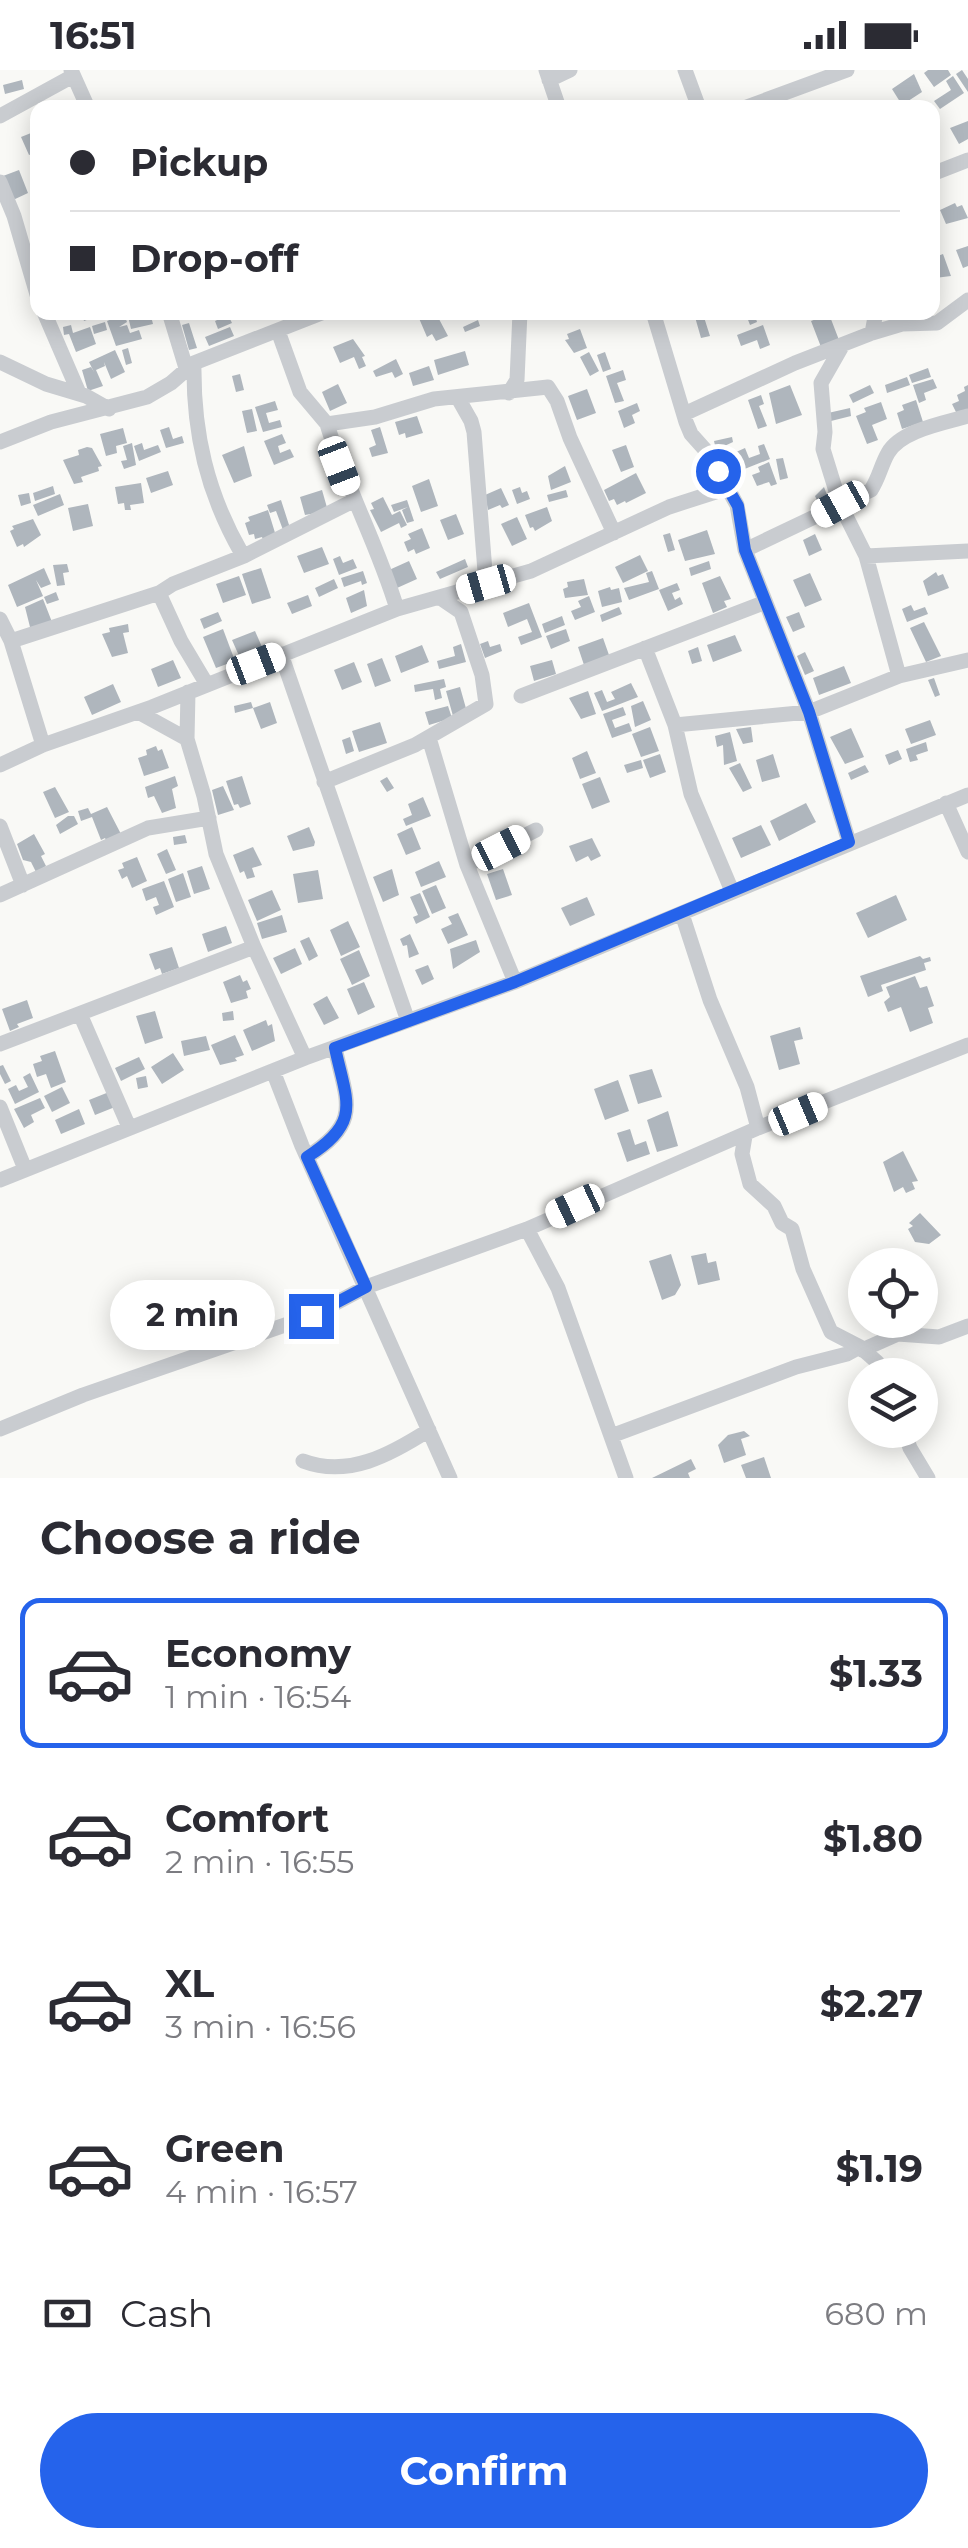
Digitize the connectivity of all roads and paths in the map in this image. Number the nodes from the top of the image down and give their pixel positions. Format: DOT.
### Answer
graph roads {
  1 [pos="570,70"];
  2 [pos="685,70"];
  3 [pos="847,70"];
  4 [pos="72,73"];
  5 [pos="548,75"];
  6 [pos="797,79"];
  7 [pos="84,100"];
  8 [pos="556,100"];
  9 [pos="696,100"];
  10 [pos="759,100"];
  11 [pos="0,116"];
  12 [pos="968,160"];
  13 [pos="940,171"];
  14 [pos="0,182"];
  15 [pos="3,200"];
  16 [pos="30,276"];
  17 [pos="968,300"];
  18 [pos="47,320"];
  19 [pos="172,320"];
  20 [pos="304,320"];
  21 [pos="520,320"];
  22 [pos="655,320"];
  23 [pos="875,320"];
  24 [pos="278,331"];
  25 [pos="872,334"];
  26 [pos="840,348"];
  27 [pos="0,362"];
  28 [pos="190,366"];
  29 [pos="509,393"];
  30 [pos="79,394"];
  31 [pos="458,398"];
  32 [pos="109,409"];
  33 [pos="684,414"];
  34 [pos="968,416"];
  35 [pos="327,424"];
  36 [pos="0,442"];
  37 [pos="728,488"];
  38 [pos="353,501"];
  39 [pos="840,504"];
  40 [pos="614,534"];
  41 [pos="745,550"];
  42 [pos="968,551"];
  43 [pos="242,554"];
  44 [pos="866,556"];
  45 [pos="486,584"];
  46 [pos="158,594"];
  47 [pos="439,597"];
  48 [pos="763,602"];
  49 [pos="397,609"];
  50 [pos="0,620"];
  51 [pos="11,640"];
  52 [pos="644,648"];
  53 [pos="282,654"];
  54 [pos="968,660"];
  55 [pos="899,676"];
  56 [pos="206,683"];
  57 [pos="188,692"];
  58 [pos="521,696"];
  59 [pos="138,712"];
  60 [pos="809,712"];
  61 [pos="674,726"];
  62 [pos="429,738"];
  63 [pos="187,739"];
  64 [pos="43,745"];
  65 [pos="0,765"];
  66 [pos="324,782"];
  67 [pos="968,796"];
  68 [pos="946,803"];
  69 [pos="209,818"];
  70 [pos="0,826"];
  71 [pos="536,830"];
  72 [pos="849,842"];
  73 [pos="968,852"];
  74 [pos="467,865"];
  75 [pos="23,885"];
  76 [pos="732,891"];
  77 [pos="0,895"];
  78 [pos="682,914"];
  79 [pos="254,948"];
  80 [pos="515,982"];
  81 [pos="80,1014"];
  82 [pos="408,1021"];
  83 [pos="0,1044"];
  84 [pos="968,1045"];
  85 [pos="335,1048"];
  86 [pos="305,1058"];
  87 [pos="274,1071"];
  88 [pos="0,1107"];
  89 [pos="129,1127"];
  90 [pos="752,1132"];
  91 [pos="307,1157"];
  92 [pos="25,1169"];
  93 [pos="0,1180"];
  94 [pos="527,1228"];
  95 [pos="366,1287"];
  96 [pos="968,1326"];
  97 [pos="861,1349"];
  98 [pos="872,1358"];
  99 [pos="0,1428"];
  100 [pos="429,1430"];
  101 [pos="611,1436"];
  102 [pos="910,1448"];
  103 [pos="302,1460"];
  104 [pos="450,1478"];
  105 [pos="626,1478"];
  106 [pos="928,1478"];
  1 -- 5 [label="street"];
  2 -- 9 [label="street"];
  3 -- 6 [label="street"];
  4 -- 7 [label="street"];
  4 -- 11 [label="street"];
  5 -- 8 [label="street"];
  6 -- 10 [label="street"];
  12 -- 13 [label="street"];
  14 -- 15 [label="street"];
  15 -- 16 [label="street"];
  17 -- 25 [label="street"];
  18 -- 30 [label="street"];
  19 -- 28 [label="street"];
  20 -- 24 [label="street"];
  21 -- 29 [label="street"];
  22 -- 33 [label="street"];
  23 -- 25 [label="street"];
  24 -- 28 [label="street"];
  24 -- 35 [label="street"];
  25 -- 26 [label="street"];
  26 -- 33 [label="street"];
  26 -- 39 [label="street"];
  27 -- 30 [label="street"];
  28 -- 32 [label="street"];
  28 -- 43 [label="street"];
  29 -- 31 [label="street"];
  29 -- 40 [label="street"];
  30 -- 32 [label="street"];
  31 -- 35 [label="street"];
  31 -- 45 [label="street"];
  32 -- 36 [label="street"];
  33 -- 37 [label="street"];
  34 -- 39 [label="street"];
  35 -- 38 [label="street"];
  37 -- 40 [label="street"];
  37 -- 41 [label="street"];
  38 -- 43 [label="street"];
  38 -- 49 [label="street"];
  39 -- 41 [label="street"];
  39 -- 44 [label="street"];
  40 -- 45 [label="street"];
  41 -- 48 [label="street"];
  42 -- 44 [label="street"];
  43 -- 46 [label="street"];
  44 -- 55 [label="street"];
  45 -- 47 [label="street"];
  46 -- 51 [label="street"];
  46 -- 56 [label="street"];
  47 -- 49 [label="street"];
  47 -- 62 [label="street"];
  48 -- 52 [label="street"];
  48 -- 60 [label="street"];
  49 -- 53 [label="street"];
  50 -- 51 [label="street"];
  51 -- 64 [label="street"];
  52 -- 58 [label="street"];
  52 -- 61 [label="street"];
  53 -- 56 [label="street"];
  53 -- 66 [label="street"];
  54 -- 55 [label="street"];
  55 -- 60 [label="street"];
  56 -- 57 [label="street"];
  57 -- 59 [label="street"];
  57 -- 63 [label="street"];
  59 -- 63 [label="street"];
  59 -- 64 [label="street"];
  60 -- 61 [label="street"];
  60 -- 72 [label="street"];
  61 -- 76 [label="street"];
  62 -- 66 [label="street"];
  62 -- 74 [label="street"];
  63 -- 69 [label="street"];
  64 -- 65 [label="street"];
  66 -- 82 [label="street"];
  67 -- 68 [label="street"];
  68 -- 72 [label="street"];
  68 -- 73 [label="street"];
  69 -- 75 [label="street"];
  69 -- 79 [label="street"];
  70 -- 75 [label="street"];
  71 -- 74 [label="street"];
  72 -- 76 [label="street"];
  74 -- 80 [label="street"];
  75 -- 77 [label="street"];
  76 -- 78 [label="street"];
  78 -- 80 [label="street"];
  78 -- 90 [label="street"];
  79 -- 81 [label="street"];
  79 -- 86 [label="street"];
  80 -- 82 [label="street"];
  81 -- 83 [label="street"];
  81 -- 89 [label="street"];
  82 -- 85 [label="street"];
  84 -- 90 [label="street"];
  85 -- 86 [label="street"];
  85 -- 91 [label="street"];
  86 -- 87 [label="street"];
  87 -- 89 [label="street"];
  87 -- 91 [label="street"];
  88 -- 92 [label="street"];
  89 -- 92 [label="street"];
  90 -- 94 [label="street"];
  90 -- 97 [label="street"];
  91 -- 95 [label="street"];
  92 -- 93 [label="street"];
  94 -- 95 [label="street"];
  94 -- 101 [label="street"];
  95 -- 99 [label="street"];
  95 -- 100 [label="street"];
  96 -- 97 [label="street"];
  97 -- 98 [label="street"];
  97 -- 101 [label="street"];
  100 -- 103 [label="street"];
  100 -- 104 [label="street"];
  101 -- 105 [label="street"];
  102 -- 106 [label="street"];
}
